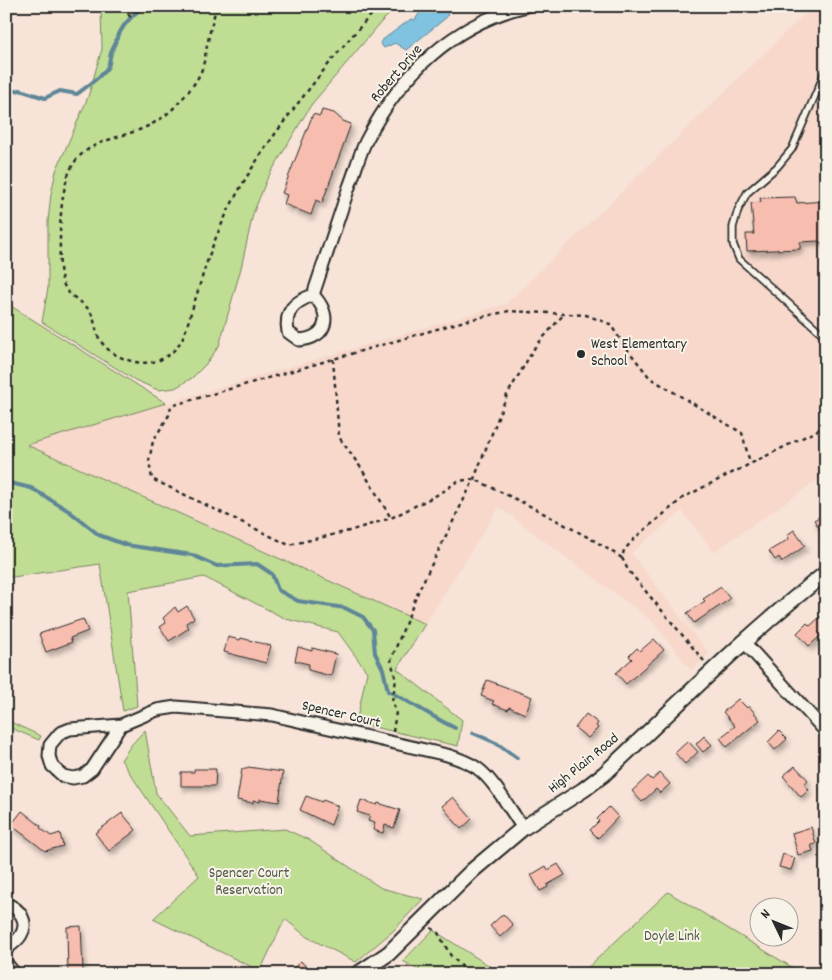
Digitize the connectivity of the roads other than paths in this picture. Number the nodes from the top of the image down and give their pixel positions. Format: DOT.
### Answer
graph roads {
  1 [pos="527,6"];
  2 [pos="826,70"];
  3 [pos="313,295"];
  4 [pos="826,337"];
  5 [pos="826,573"];
  6 [pos="744,642"];
  7 [pos="121,725"];
  8 [pos="826,732"];
  9 [pos="523,828"];
  10 [pos="6,904"];
  11 [pos="6,949"];
  12 [pos="6,964"];
  13 [pos="15,974"];
  14 [pos="358,974"];
  1 -- 3 [label="street, Robert Drive"];
  2 -- 4 [label="lane"];
  5 -- 6 [label="street, High Plain Road"];
  6 -- 8 [label="street"];
  6 -- 9 [label="street, High Plain Road"];
  7 -- 7 [label="street, Spencer Court"];
  7 -- 9 [label="street, Spencer Court"];
  9 -- 14 [label="street, High Plain Road"];
  10 -- 11 [label="street"];
  12 -- 13 [label="street"];
}
